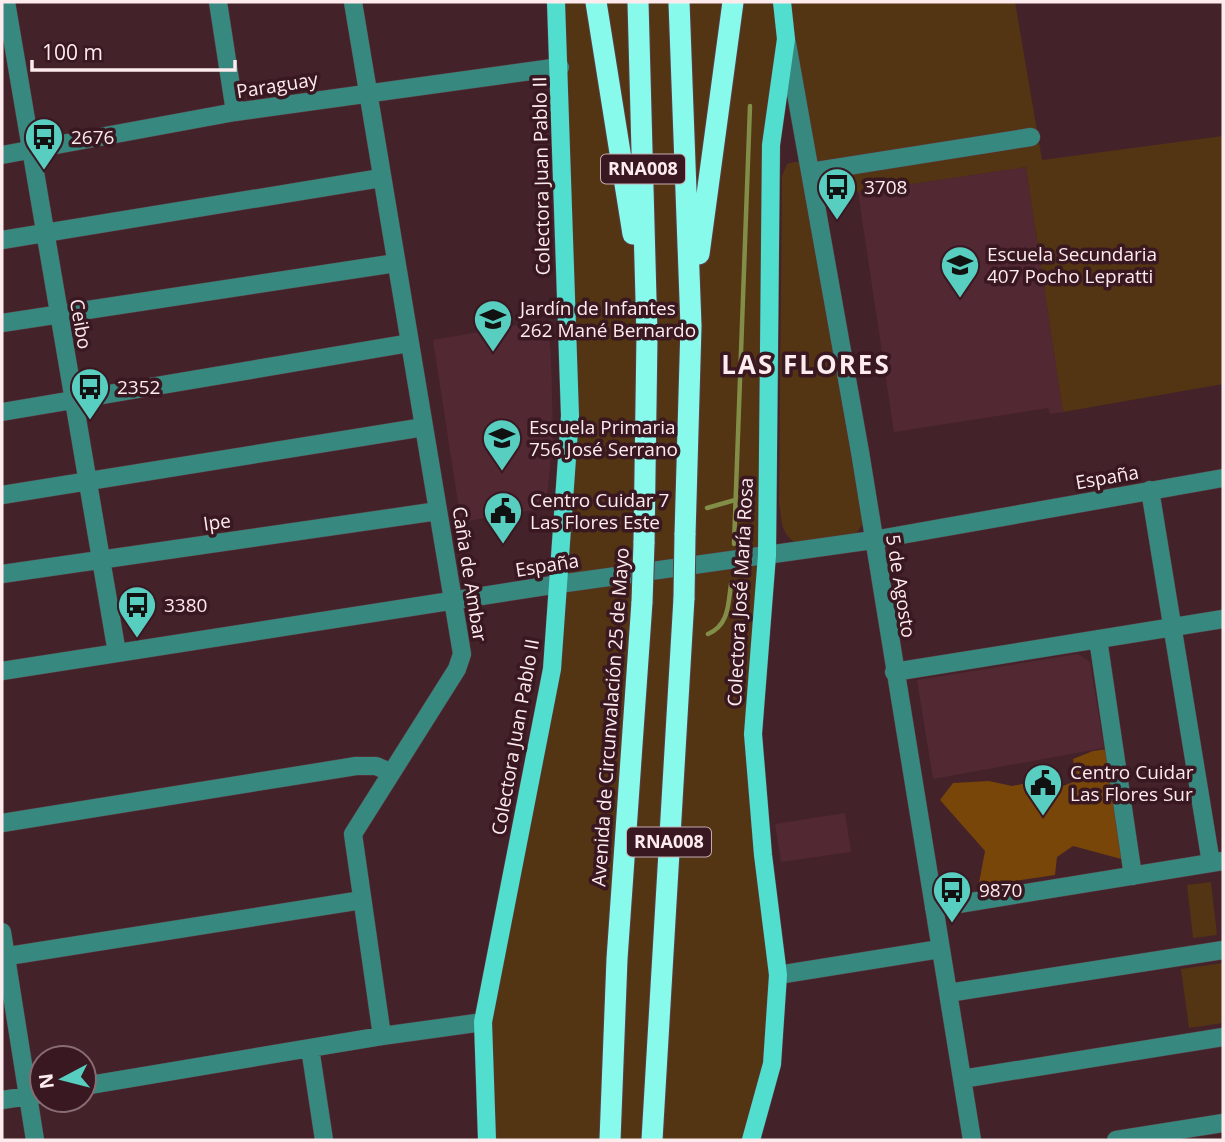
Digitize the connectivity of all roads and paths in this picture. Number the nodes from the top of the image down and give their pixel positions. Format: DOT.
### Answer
graph roads {
  1 [pos="6,2"];
  2 [pos="218,2"];
  3 [pos="353,2"];
  4 [pos="556,2"];
  5 [pos="596,2"];
  6 [pos="638,2"];
  7 [pos="680,2"];
  8 [pos="733,2"];
  9 [pos="782,2"];
  10 [pos="786,39"];
  11 [pos="8,52"];
  12 [pos="560,67"];
  13 [pos="367,92"];
  14 [pos="235,112"];
  15 [pos="1031,137"];
  16 [pos="30,150"];
  17 [pos="2,155"];
  18 [pos="810,172"];
  19 [pos="381,178"];
  20 [pos="44,233"];
  21 [pos="2,240"];
  22 [pos="396,263"];
  23 [pos="58,314"];
  24 [pos="2,323"];
  25 [pos="691,326"];
  26 [pos="647,336"];
  27 [pos="410,343"];
  28 [pos="73,400"];
  29 [pos="2,412"];
  30 [pos="424,427"];
  31 [pos="1223,478"];
  32 [pos="87,481"];
  33 [pos="1150,490"];
  34 [pos="2,495"];
  35 [pos="438,511"];
  36 [pos="873,540"];
  37 [pos="767,555"];
  38 [pos="101,560"];
  39 [pos="2,574"];
  40 [pos="559,584"];
  41 [pos="454,602"];
  42 [pos="1223,619"];
  43 [pos="1172,628"];
  44 [pos="1098,639"];
  45 [pos="117,653"];
  46 [pos="2,671"];
  47 [pos="894,672"];
  48 [pos="390,772"];
  49 [pos="2,823"];
  50 [pos="1217,862"];
  51 [pos="1133,876"];
  52 [pos="362,900"];
  53 [pos="934,908"];
  54 [pos="2,932"];
  55 [pos="940,949"];
  56 [pos="1223,950"];
  57 [pos="4,956"];
  58 [pos="617,959"];
  59 [pos="778,975"];
  60 [pos="948,993"];
  61 [pos="483,1022"];
  62 [pos="382,1036"];
  63 [pos="1223,1037"];
  64 [pos="310,1048"];
  65 [pos="28,1064"];
  66 [pos="962,1079"];
  67 [pos="98,1084"];
  68 [pos="28,1096"];
  69 [pos="2,1100"];
  70 [pos="35,1114"];
  71 [pos="1223,1123"];
  72 [pos="35,1140"];
  73 [pos="324,1140"];
  74 [pos="487,1140"];
  75 [pos="595,1140"];
  76 [pos="610,1140"];
  77 [pos="652,1140"];
  78 [pos="751,1140"];
  79 [pos="972,1140"];
  80 [pos="1116,1140"];
  1 -- 11 [label="street, Ceibo"];
  2 -- 14 [label="street"];
  3 -- 13 [label="street, Caña de Ambar"];
  4 -- 12 [label="main road, Colectora Juan Pablo II"];
  5 -- 26 [label="highway"];
  6 -- 26 [label="highway, Avenida de Circunvalación 25 de Mayo / RNA008"];
  7 -- 25 [label="highway, RNA008"];
  8 -- 25 [label="highway"];
  9 -- 10 [label="main road, Colectora José María Rosa"];
  10 -- 18 [label="street, 5 de Agosto"];
  10 -- 37 [label="main road, Colectora José María Rosa"];
  11 -- 16 [label="street, Ceibo"];
  12 -- 13 [label="street, Paraguay"];
  12 -- 40 [label="main road, Colectora Juan Pablo II"];
  13 -- 14 [label="street, Paraguay"];
  13 -- 19 [label="street, Caña de Ambar"];
  14 -- 16 [label="street, Paraguay"];
  15 -- 18 [label="street"];
  16 -- 17 [label="street, Paraguay"];
  16 -- 20 [label="street, Ceibo"];
  18 -- 36 [label="street, 5 de Agosto"];
  19 -- 20 [label="street"];
  19 -- 22 [label="street, Caña de Ambar"];
  20 -- 21 [label="street"];
  20 -- 23 [label="street, Ceibo"];
  22 -- 23 [label="street"];
  22 -- 27 [label="street, Caña de Ambar"];
  23 -- 24 [label="street"];
  23 -- 28 [label="street, Ceibo"];
  25 -- 77 [label="highway, RNA008, bridge"];
  26 -- 58 [label="highway, Avenida de Circunvalación 25 de Mayo / RNA008, bridge"];
  27 -- 28 [label="street"];
  27 -- 30 [label="street, Caña de Ambar"];
  28 -- 29 [label="street"];
  28 -- 32 [label="street, Ceibo"];
  30 -- 32 [label="street"];
  30 -- 35 [label="street, Caña de Ambar"];
  31 -- 33 [label="street, España"];
  32 -- 34 [label="street"];
  32 -- 38 [label="street, Ceibo"];
  33 -- 36 [label="street, España"];
  33 -- 43 [label="street"];
  35 -- 38 [label="street, Ipe"];
  35 -- 41 [label="street, Caña de Ambar"];
  36 -- 37 [label="street, España"];
  36 -- 47 [label="street, 5 de Agosto"];
  37 -- 40 [label="street, España"];
  37 -- 59 [label="main road, Colectora José María Rosa"];
  38 -- 39 [label="street, Ipe"];
  38 -- 45 [label="street, Ceibo"];
  40 -- 41 [label="street, España"];
  40 -- 61 [label="main road, Colectora Juan Pablo II"];
  41 -- 45 [label="street, España"];
  41 -- 48 [label="street, Caña de Ambar"];
  42 -- 43 [label="street"];
  43 -- 44 [label="street"];
  43 -- 50 [label="street"];
  44 -- 47 [label="street"];
  44 -- 51 [label="street"];
  45 -- 46 [label="street, España"];
  47 -- 53 [label="street, 5 de Agosto"];
  48 -- 49 [label="street"];
  48 -- 52 [label="street, Caña de Ambar"];
  50 -- 51 [label="street"];
  51 -- 53 [label="street"];
  52 -- 57 [label="street"];
  52 -- 62 [label="street, Caña de Ambar"];
  53 -- 55 [label="street, 5 de Agosto"];
  54 -- 57 [label="street"];
  55 -- 59 [label="street"];
  55 -- 60 [label="street, 5 de Agosto"];
  56 -- 60 [label="street"];
  57 -- 65 [label="street"];
  58 -- 75 [label="highway"];
  58 -- 76 [label="highway, Avenida de Circunvalación 25 de Mayo / RNA008"];
  59 -- 78 [label="main road, Colectora José María Rosa"];
  60 -- 66 [label="street, 5 de Agosto"];
  61 -- 62 [label="street"];
  61 -- 74 [label="main road, Colectora Juan Pablo II"];
  62 -- 64 [label="street"];
  63 -- 66 [label="street"];
  64 -- 67 [label="street"];
  64 -- 73 [label="street"];
  66 -- 79 [label="street, 5 de Agosto"];
  68 -- 69 [label="street"];
  70 -- 72 [label="street"];
  71 -- 80 [label="street"];
}
